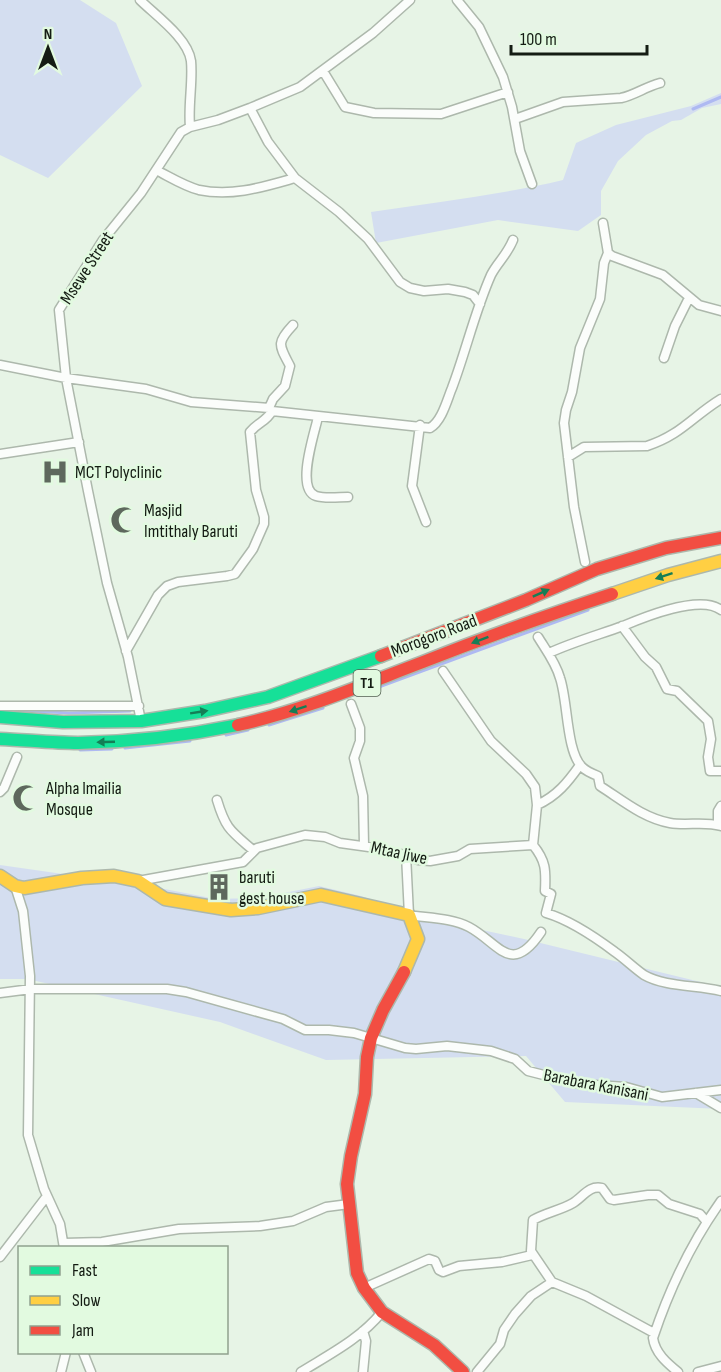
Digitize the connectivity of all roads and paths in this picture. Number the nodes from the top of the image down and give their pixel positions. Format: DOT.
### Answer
graph roads {
  1 [pos="140,0"];
  2 [pos="457,0"];
  3 [pos="406,1"];
  4 [pos="323,71"];
  5 [pos="660,83"];
  6 [pos="508,92"];
  7 [pos="250,108"];
  8 [pos="515,119"];
  9 [pos="190,127"];
  10 [pos="156,170"];
  11 [pos="295,178"];
  12 [pos="532,184"];
  13 [pos="603,223"];
  14 [pos="513,240"];
  15 [pos="608,253"];
  16 [pos="689,298"];
  17 [pos="480,304"];
  18 [pos="721,311"];
  19 [pos="293,325"];
  20 [pos="664,358"];
  21 [pos="0,365"];
  22 [pos="66,378"];
  23 [pos="721,399"];
  24 [pos="271,409"];
  25 [pos="318,417"];
  26 [pos="420,425"];
  27 [pos="79,442"];
  28 [pos="0,454"];
  29 [pos="568,457"];
  30 [pos="348,497"];
  31 [pos="426,522"];
  32 [pos="721,538"];
  33 [pos="721,561"];
  34 [pos="585,562"];
  35 [pos="721,610"];
  36 [pos="622,626"];
  37 [pos="538,637"];
  38 [pos="126,651"];
  39 [pos="549,653"];
  40 [pos="443,671"];
  41 [pos="351,704"];
  42 [pos="0,706"];
  43 [pos="139,706"];
  44 [pos="0,717"];
  45 [pos="141,721"];
  46 [pos="0,739"];
  47 [pos="17,757"];
  48 [pos="580,765"];
  49 [pos="721,771"];
  50 [pos="0,792"];
  51 [pos="217,800"];
  52 [pos="537,805"];
  53 [pos="721,806"];
  54 [pos="720,825"];
  55 [pos="364,845"];
  56 [pos="533,845"];
  57 [pos="254,850"];
  58 [pos="406,855"];
  59 [pos="0,876"];
  60 [pos="138,881"];
  61 [pos="15,886"];
  62 [pos="409,915"];
  63 [pos="541,932"];
  64 [pos="31,989"];
  65 [pos="721,991"];
  66 [pos="0,993"];
  67 [pos="371,1038"];
  68 [pos="721,1090"];
  69 [pos="696,1093"];
  70 [pos="721,1108"];
  71 [pos="47,1196"];
  72 [pos="349,1204"];
  73 [pos="720,1207"];
  74 [pos="706,1221"];
  75 [pos="64,1245"];
  76 [pos="532,1255"];
  77 [pos="0,1257"];
  78 [pos="552,1282"];
  79 [pos="364,1288"];
  80 [pos="382,1312"];
  81 [pos="363,1331"];
  82 [pos="654,1333"];
  83 [pos="66,1354"];
  84 [pos="83,1354"];
  85 [pos="721,1366"];
  86 [pos="61,1372"];
  87 [pos="91,1372"];
  88 [pos="301,1372"];
  89 [pos="363,1372"];
  90 [pos="464,1372"];
  91 [pos="477,1372"];
  92 [pos="678,1372"];
  93 [pos="698,1372"];
  1 -- 9 [label="street"];
  2 -- 6 [label="street"];
  3 -- 4 [label="street"];
  4 -- 6 [label="street"];
  4 -- 7 [label="street"];
  5 -- 8 [label="street"];
  6 -- 8 [label="street"];
  7 -- 9 [label="street"];
  7 -- 11 [label="street"];
  8 -- 12 [label="street"];
  9 -- 10 [label="street, Msewe Street"];
  10 -- 11 [label="street"];
  10 -- 22 [label="street, Msewe Street"];
  11 -- 17 [label="street"];
  13 -- 15 [label="street"];
  14 -- 17 [label="street"];
  15 -- 16 [label="street"];
  15 -- 29 [label="street"];
  16 -- 18 [label="street"];
  16 -- 20 [label="street"];
  17 -- 26 [label="street"];
  19 -- 24 [label="street"];
  21 -- 22 [label="street"];
  22 -- 24 [label="street"];
  22 -- 27 [label="street, Msewe Street"];
  23 -- 29 [label="street"];
  24 -- 25 [label="street"];
  24 -- 38 [label="street"];
  25 -- 26 [label="street"];
  25 -- 30 [label="street"];
  26 -- 31 [label="street"];
  27 -- 28 [label="street"];
  27 -- 38 [label="street, Msewe Street"];
  29 -- 34 [label="street"];
  45 -- 32 [label="main road, Morogoro Road / T1, one-way"];
  33 -- 46 [label="main road, Morogoro Road / T1, one-way"];
  35 -- 36 [label="street"];
  36 -- 39 [label="street"];
  36 -- 49 [label="street"];
  37 -- 39 [label="street"];
  38 -- 43 [label="street, Msewe Street"];
  39 -- 48 [label="street"];
  40 -- 52 [label="street"];
  41 -- 55 [label="street"];
  42 -- 43 [label="street"];
  43 -- 45 [label="street, Msewe Street"];
  44 -- 45 [label="main road, Morogoro Road / T1"];
  47 -- 50 [label="street"];
  48 -- 52 [label="street"];
  48 -- 54 [label="street"];
  51 -- 57 [label="street"];
  52 -- 56 [label="street"];
  53 -- 54 [label="street"];
  55 -- 57 [label="street, Mtaa Jiwe"];
  55 -- 58 [label="street, Mtaa Jiwe"];
  56 -- 58 [label="street, Mtaa Jiwe"];
  56 -- 65 [label="street"];
  57 -- 60 [label="street, Mtaa Jiwe"];
  58 -- 62 [label="street"];
  59 -- 61 [label="main road"];
  60 -- 61 [label="main road"];
  60 -- 62 [label="main road"];
  61 -- 64 [label="street"];
  62 -- 63 [label="street"];
  62 -- 67 [label="main road"];
  64 -- 66 [label="street, Barabara Kanisani"];
  64 -- 67 [label="street, Barabara Kanisani"];
  64 -- 71 [label="street"];
  67 -- 69 [label="street, Barabara Kanisani"];
  67 -- 72 [label="main road"];
  68 -- 69 [label="street, Barabara Kanisani"];
  69 -- 70 [label="street"];
  71 -- 75 [label="street"];
  71 -- 77 [label="street"];
  72 -- 75 [label="street"];
  72 -- 79 [label="main road"];
  73 -- 74 [label="street"];
  74 -- 76 [label="street"];
  74 -- 82 [label="street"];
  76 -- 78 [label="street"];
  76 -- 79 [label="street"];
  78 -- 82 [label="street"];
  78 -- 91 [label="street"];
  79 -- 80 [label="main road"];
  80 -- 81 [label="street"];
  80 -- 90 [label="main road"];
  81 -- 88 [label="street"];
  81 -- 89 [label="street"];
  82 -- 92 [label="street"];
  83 -- 86 [label="street"];
  84 -- 87 [label="street"];
  85 -- 93 [label="street"];
}
